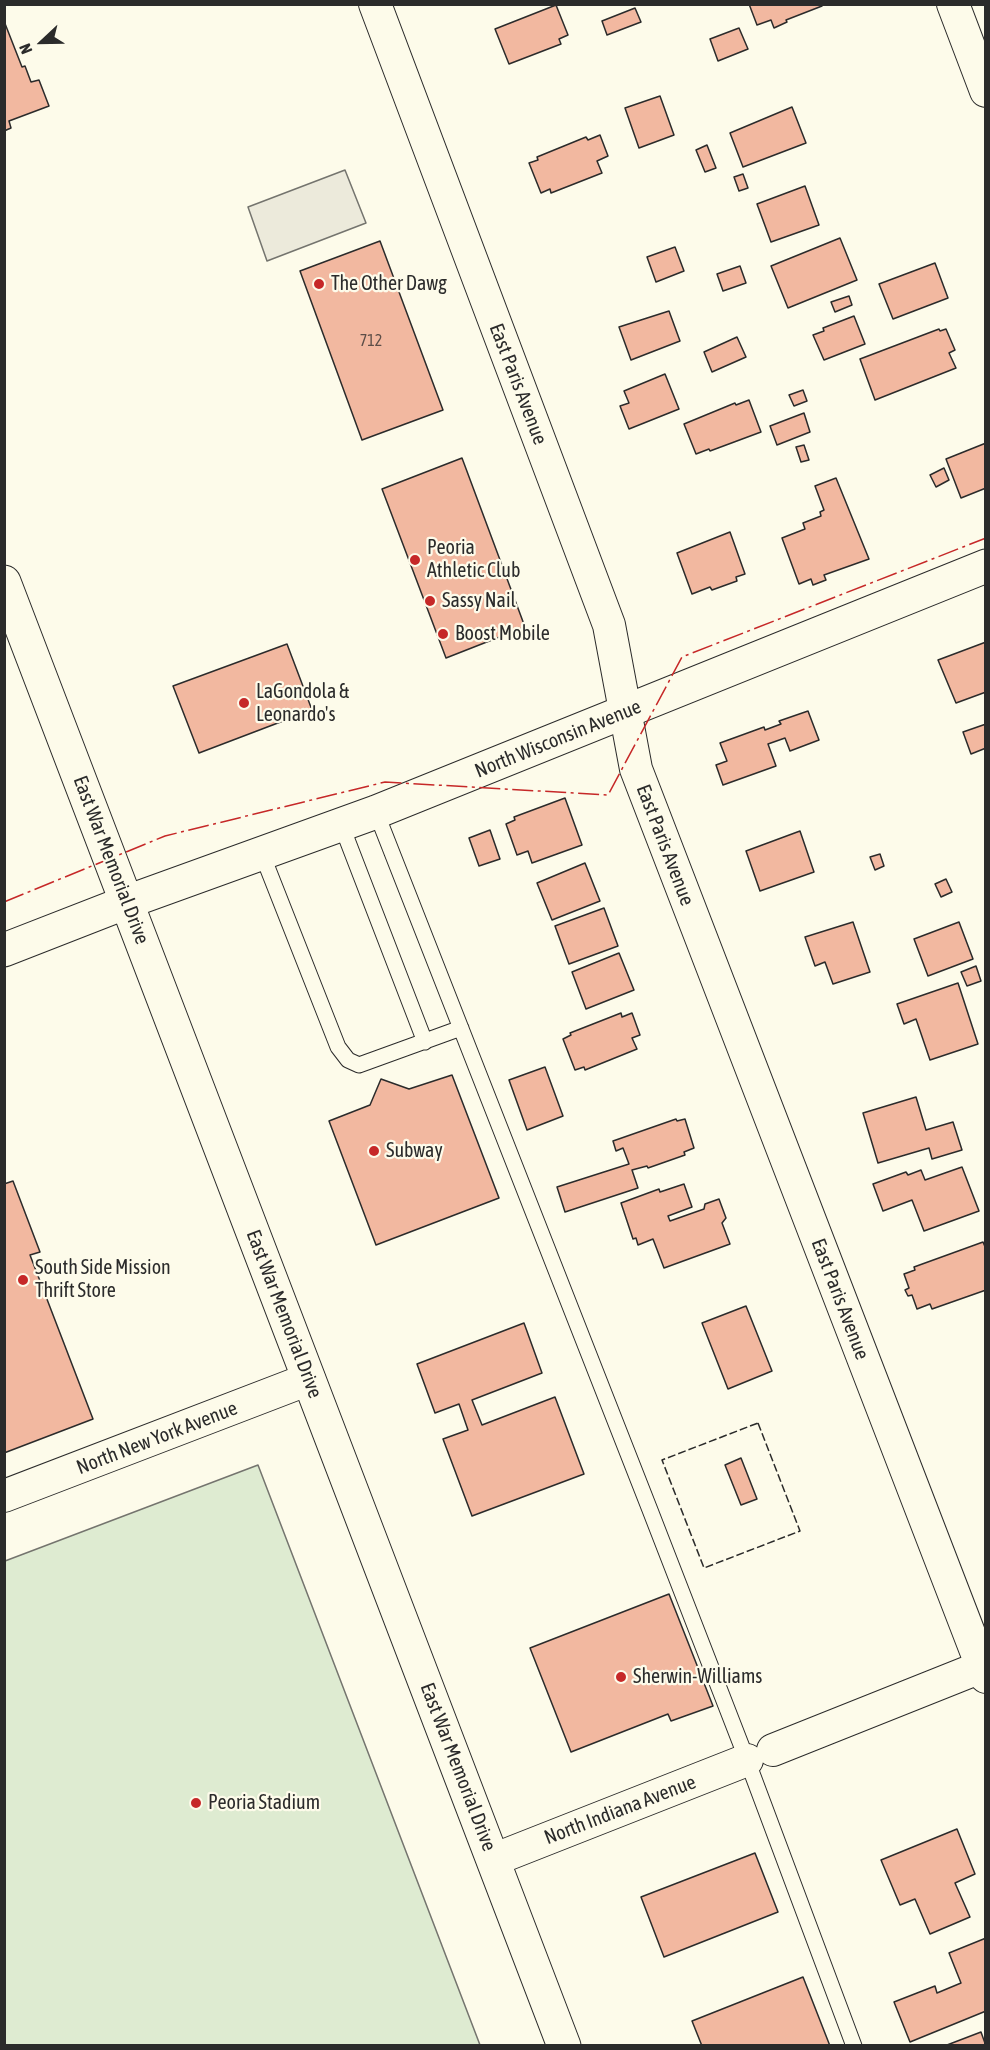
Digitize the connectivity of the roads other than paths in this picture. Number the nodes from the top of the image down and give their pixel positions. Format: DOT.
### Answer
graph roads {
  1 [pos="375,4"];
  2 [pos="952,4"];
  3 [pos="986,91"];
  4 [pos="986,566"];
  5 [pos="4,582"];
  6 [pos="625,713"];
  7 [pos="376,812"];
  8 [pos="341,825"];
  9 [pos="262,854"];
  10 [pos="127,902"];
  11 [pos="4,950"];
  12 [pos="461,1028"];
  13 [pos="425,1042"];
  14 [pos="309,1379"];
  15 [pos="4,1496"];
  16 [pos="983,1672"];
  17 [pos="760,1755"];
  18 [pos="493,1860"];
  19 [pos="564,2046"];
  20 [pos="854,2046"];
  1 -- 6 [label="street, East Paris Avenue"];
  2 -- 3 [label="street"];
  4 -- 6 [label="main road, North Wisconsin Avenue"];
  5 -- 10 [label="main road, East War Memorial Drive"];
  6 -- 7 [label="main road, North Wisconsin Avenue"];
  6 -- 16 [label="street, East Paris Avenue"];
  7 -- 8 [label="main road, North Wisconsin Avenue"];
  7 -- 12 [label="lane"];
  8 -- 9 [label="main road, North Wisconsin Avenue"];
  8 -- 13 [label="lane"];
  9 -- 10 [label="main road, North Wisconsin Avenue"];
  9 -- 13 [label="lane"];
  10 -- 11 [label="main road, North Wisconsin Avenue"];
  10 -- 14 [label="main road, East War Memorial Drive"];
  12 -- 13 [label="lane"];
  12 -- 17 [label="lane"];
  14 -- 15 [label="street, North New York Avenue"];
  14 -- 18 [label="main road, East War Memorial Drive"];
  16 -- 17 [label="street, North Indiana Avenue"];
  17 -- 18 [label="street, North Indiana Avenue"];
  17 -- 20 [label="lane"];
  18 -- 19 [label="main road, East War Memorial Drive"];
}
